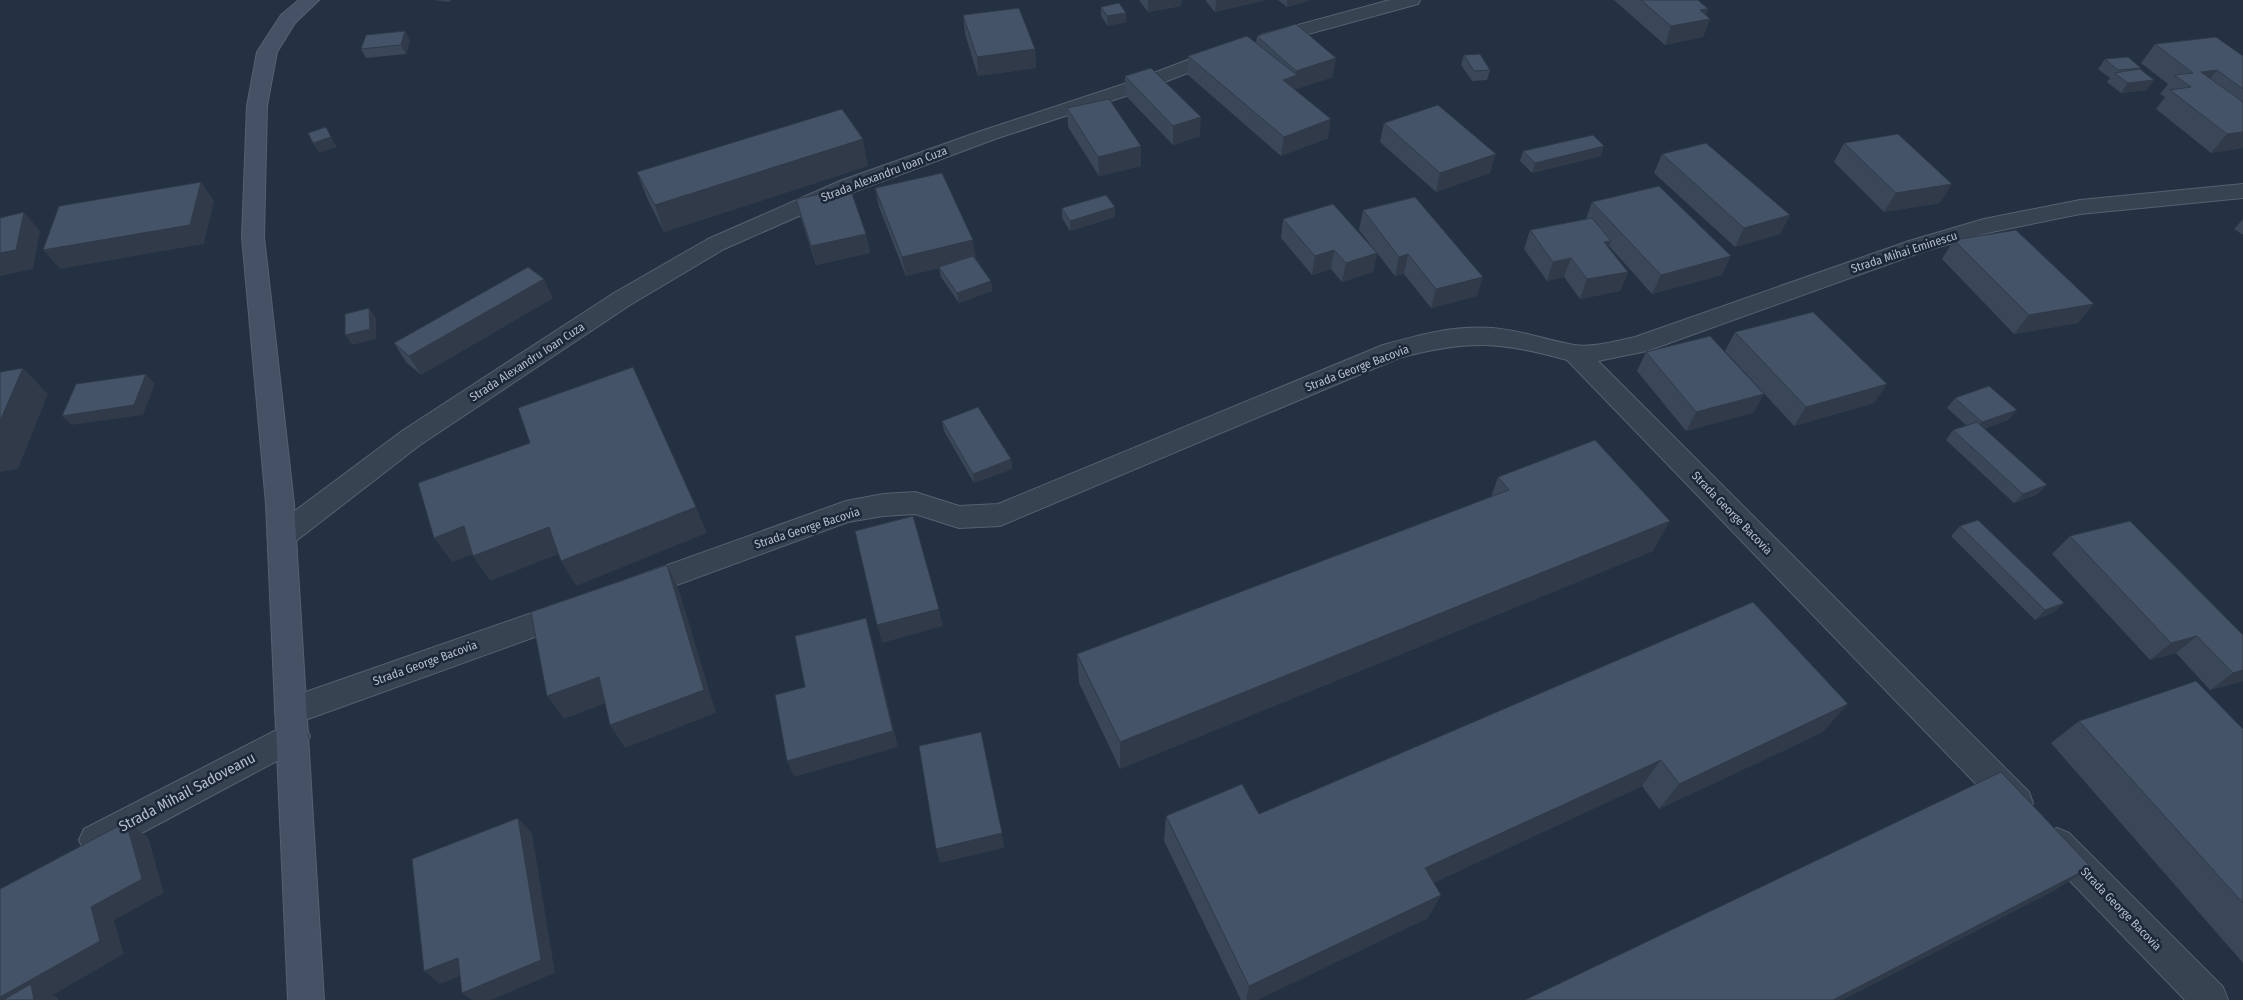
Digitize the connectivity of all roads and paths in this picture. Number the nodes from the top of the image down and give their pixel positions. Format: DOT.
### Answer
graph roads {
  1 [pos="310,0"];
  2 [pos="1411,0"];
  3 [pos="2243,191"];
  4 [pos="1576,354"];
  5 [pos="282,536"];
  6 [pos="293,724"];
  7 [pos="73,852"];
  8 [pos="306,1000"];
  9 [pos="2210,1000"];
  1 -- 5 [label="main road"];
  2 -- 5 [label="street, Strada Alexandru Ioan Cuza"];
  3 -- 4 [label="street, Strada Mihai Eminescu"];
  4 -- 6 [label="street, Strada George Bacovia"];
  4 -- 9 [label="street, Strada George Bacovia"];
  5 -- 6 [label="main road"];
  6 -- 7 [label="street, Strada Mihail Sadoveanu"];
  6 -- 8 [label="main road"];
}
